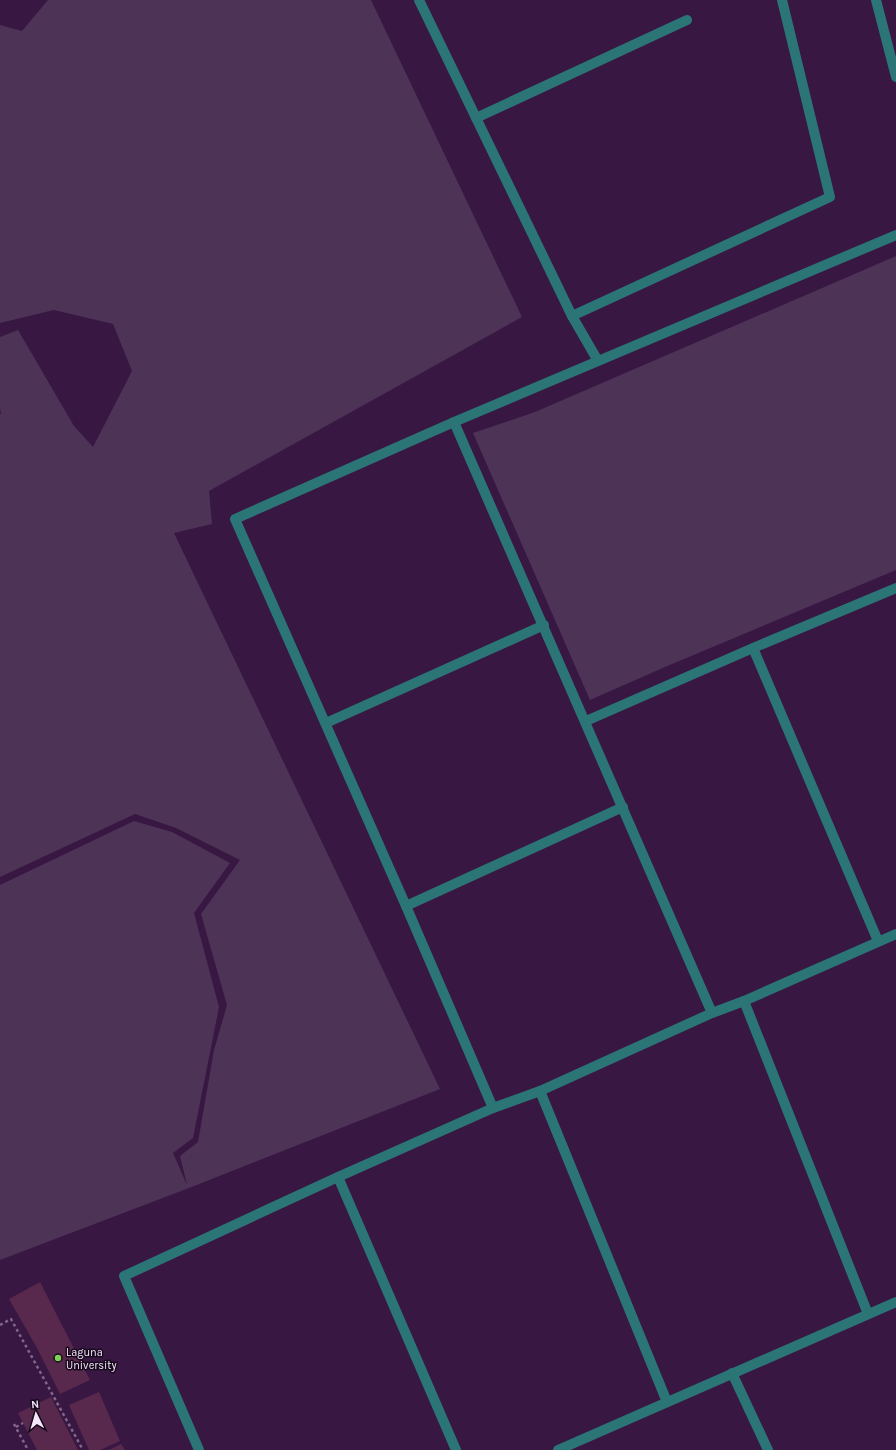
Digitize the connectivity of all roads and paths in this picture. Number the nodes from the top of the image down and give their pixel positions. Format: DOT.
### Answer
graph roads {
  1 [pos="419,0"];
  2 [pos="782,0"];
  3 [pos="876,0"];
  4 [pos="687,20"];
  5 [pos="896,77"];
  6 [pos="476,118"];
  7 [pos="896,235"];
  8 [pos="572,316"];
  9 [pos="598,361"];
  10 [pos="454,422"];
  11 [pos="896,588"];
  12 [pos="544,625"];
  13 [pos="753,648"];
  14 [pos="586,721"];
  15 [pos="326,723"];
  16 [pos="623,807"];
  17 [pos="406,906"];
  18 [pos="896,934"];
  19 [pos="878,941"];
  20 [pos="744,1001"];
  21 [pos="712,1013"];
  22 [pos="540,1091"];
  23 [pos="493,1108"];
  24 [pos="338,1177"];
  25 [pos="896,1302"];
  26 [pos="868,1314"];
  27 [pos="0,1325"];
  28 [pos="732,1373"];
  29 [pos="667,1402"];
  30 [pos="23,1423"];
  31 [pos="28,1450"];
  32 [pos="83,1450"];
  33 [pos="199,1450"];
  34 [pos="456,1450"];
  35 [pos="559,1450"];
  36 [pos="768,1450"];
  1 -- 6 [label="street"];
  2 -- 8 [label="street"];
  3 -- 5 [label="street"];
  4 -- 6 [label="street"];
  6 -- 8 [label="street"];
  7 -- 9 [label="street"];
  8 -- 9 [label="street"];
  9 -- 10 [label="street"];
  10 -- 12 [label="street"];
  10 -- 15 [label="street"];
  11 -- 13 [label="street"];
  12 -- 14 [label="street"];
  12 -- 15 [label="street"];
  13 -- 14 [label="street"];
  13 -- 19 [label="street"];
  14 -- 16 [label="street"];
  15 -- 17 [label="street"];
  16 -- 17 [label="street"];
  16 -- 21 [label="street"];
  17 -- 23 [label="street"];
  18 -- 19 [label="street"];
  19 -- 20 [label="street"];
  20 -- 21 [label="street"];
  20 -- 26 [label="street"];
  21 -- 22 [label="street"];
  22 -- 23 [label="street"];
  22 -- 29 [label="street"];
  23 -- 24 [label="street"];
  24 -- 33 [label="street"];
  24 -- 34 [label="street"];
  25 -- 26 [label="street"];
  26 -- 28 [label="street"];
  27 -- 32 [label="path"];
  28 -- 29 [label="street"];
  28 -- 36 [label="street"];
  29 -- 35 [label="street"];
  30 -- 31 [label="path"];
}
